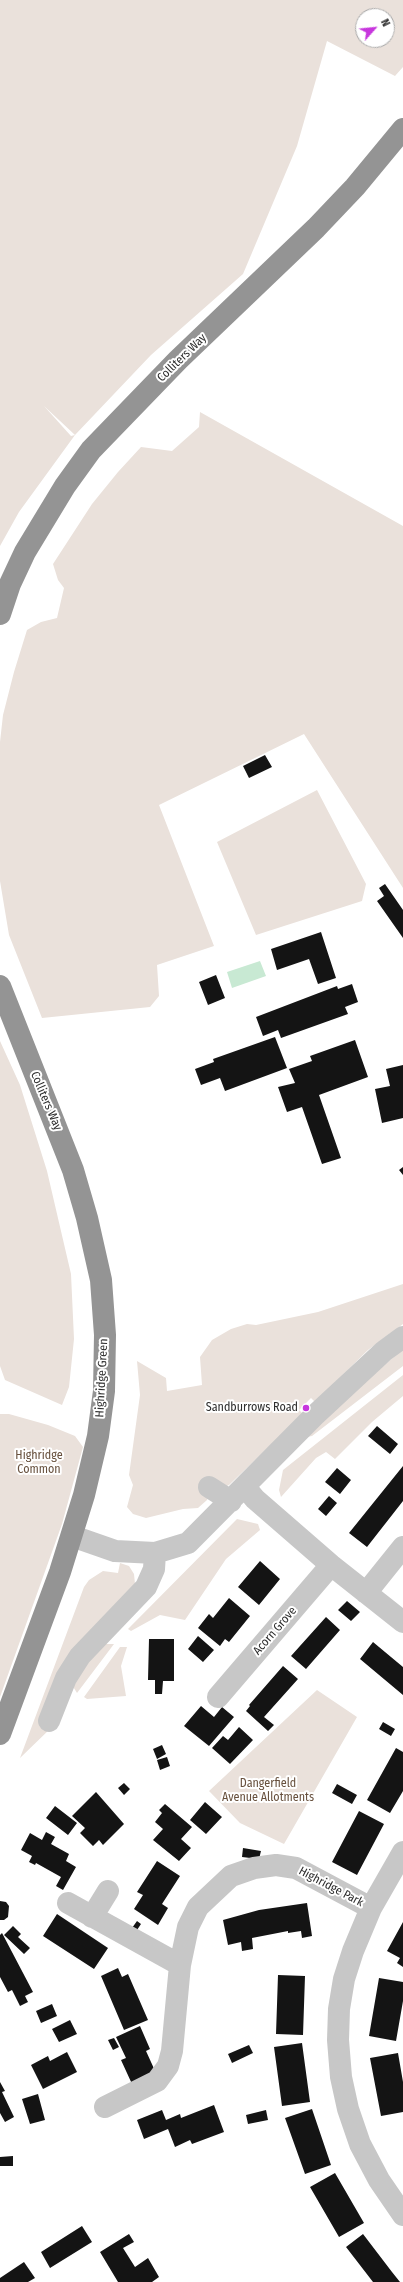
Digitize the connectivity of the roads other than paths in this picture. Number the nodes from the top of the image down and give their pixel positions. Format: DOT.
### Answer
graph roads {
  1 [pos="403,129"];
  2 [pos="0,614"];
  3 [pos="0,986"];
  4 [pos="87,1218"];
  5 [pos="403,1337"];
  6 [pos="209,1487"];
  7 [pos="238,1494"];
  8 [pos="72,1536"];
  9 [pos="403,1547"];
  10 [pos="155,1553"];
  11 [pos="331,1565"];
  12 [pos="366,1593"];
  13 [pos="403,1622"];
  14 [pos="218,1697"];
  15 [pos="49,1721"];
  16 [pos="0,1734"];
  17 [pos="403,1852"];
  18 [pos="108,1891"];
  19 [pos="68,1903"];
  20 [pos="371,1908"];
  21 [pos="92,1917"];
  22 [pos="180,1965"];
  23 [pos="105,2107"];
  24 [pos="403,2215"];
  1 -- 2 [label="highway, Colliters Way"];
  3 -- 4 [label="highway, Colliters Way"];
  4 -- 8 [label="highway, Highridge Green"];
  5 -- 7 [label="street"];
  6 -- 7 [label="street"];
  7 -- 10 [label="street"];
  7 -- 11 [label="street"];
  8 -- 10 [label="street"];
  8 -- 16 [label="highway, Highridge Green"];
  9 -- 12 [label="street"];
  10 -- 15 [label="street"];
  11 -- 12 [label="street"];
  11 -- 14 [label="street, Acorn Grove"];
  12 -- 13 [label="street"];
  17 -- 20 [label="street"];
  18 -- 21 [label="street"];
  19 -- 21 [label="street"];
  20 -- 22 [label="street, Highridge Park"];
  20 -- 24 [label="street"];
  21 -- 22 [label="street"];
  22 -- 23 [label="street, Highridge Park"];
}
